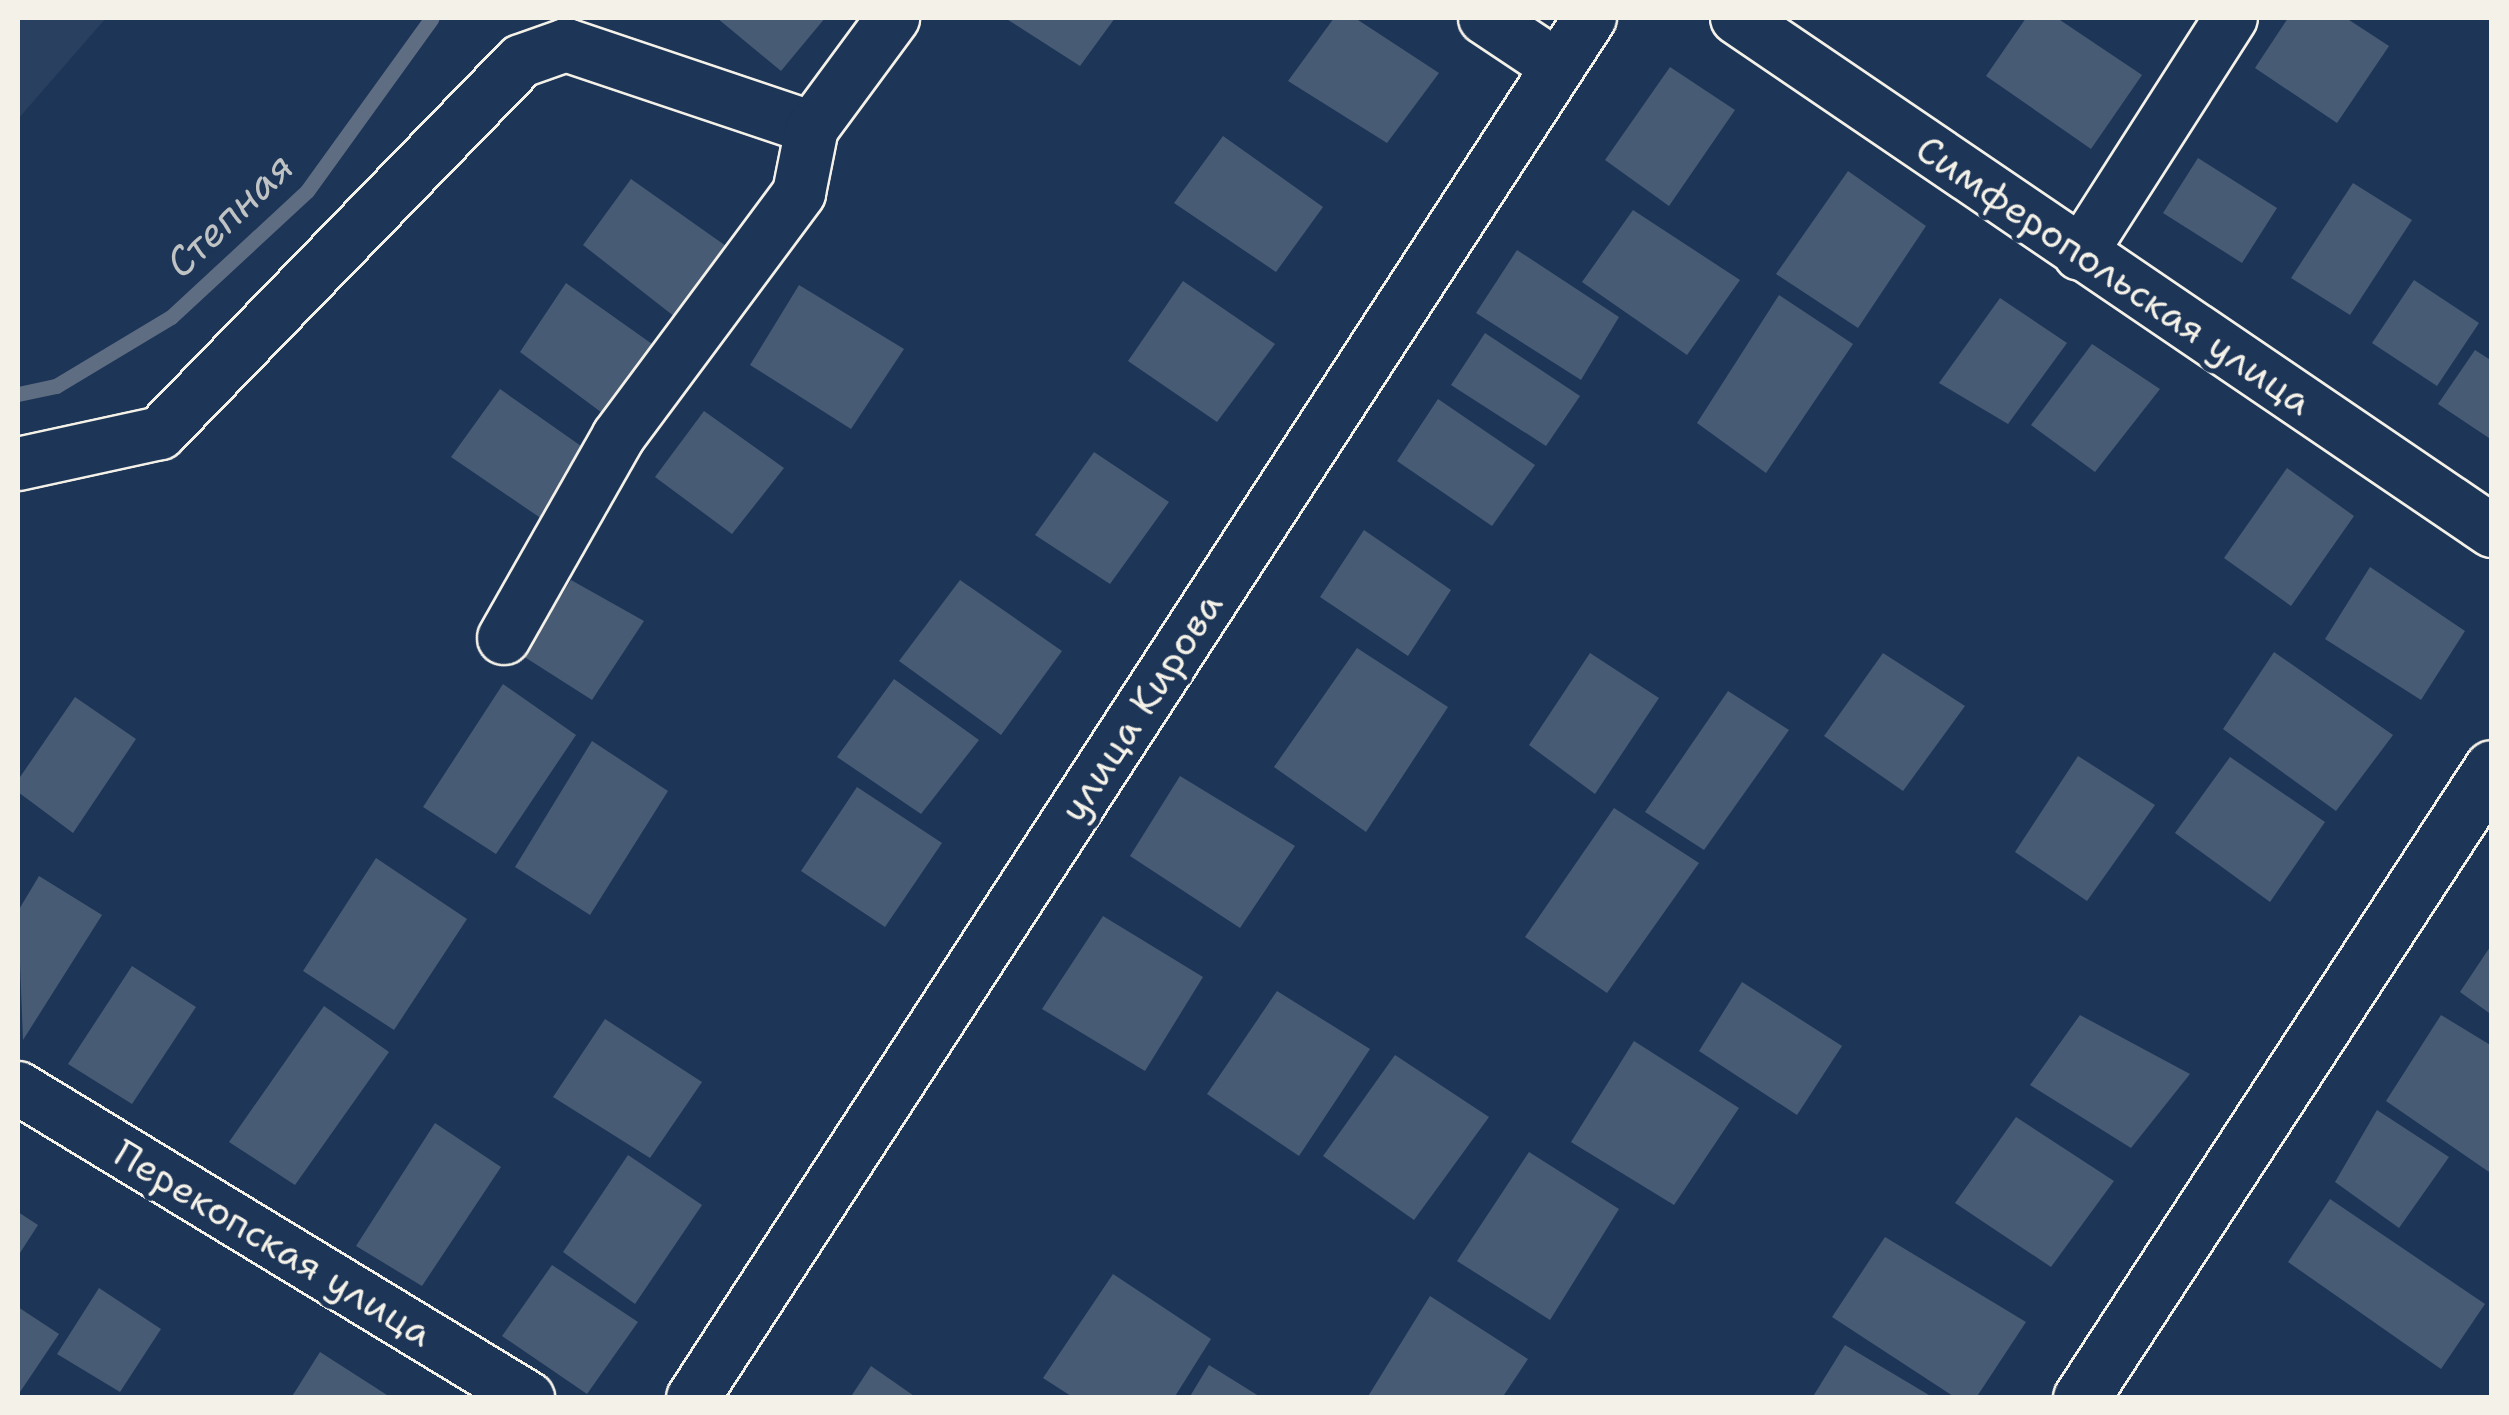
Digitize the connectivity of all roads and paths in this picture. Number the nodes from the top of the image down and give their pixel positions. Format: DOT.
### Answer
graph roads {
  1 [pos="893,18"];
  2 [pos="1485,18"];
  3 [pos="1590,18"];
  4 [pos="1737,18"];
  5 [pos="2231,18"];
  6 [pos="1558,66"];
  7 [pos="812,128"];
  8 [pos="2080,254"];
  9 [pos="18,464"];
  10 [pos="2492,531"];
  11 [pos="504,638"];
  12 [pos="2492,768"];
  13 [pos="18,1088"];
  14 [pos="528,1398"];
  15 [pos="693,1398"];
  16 [pos="2082,1398"];
  1 -- 7 [label="street"];
  2 -- 6 [label="street"];
  3 -- 6 [label="street, улица Кирова"];
  4 -- 8 [label="street, Симферопольская улица"];
  5 -- 8 [label="street"];
  6 -- 15 [label="street, улица Кирова"];
  7 -- 9 [label="street"];
  7 -- 11 [label="street"];
  8 -- 10 [label="street, Симферопольская улица"];
  12 -- 16 [label="main road"];
  13 -- 14 [label="street, Перекопская улица"];
}
